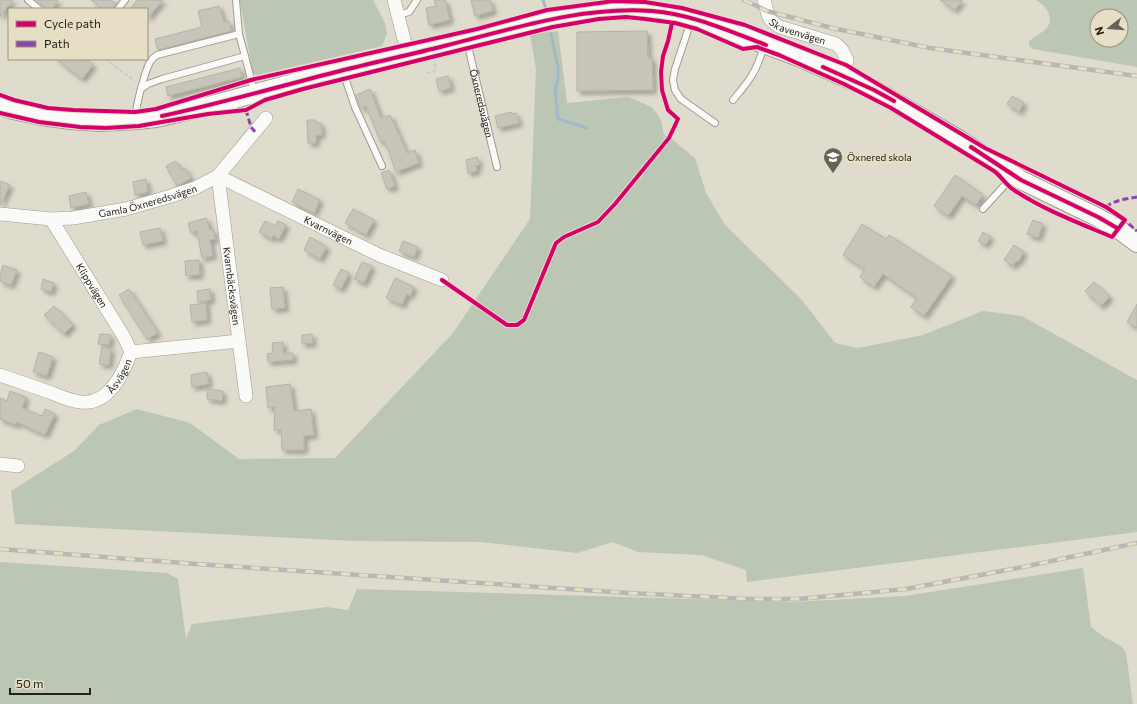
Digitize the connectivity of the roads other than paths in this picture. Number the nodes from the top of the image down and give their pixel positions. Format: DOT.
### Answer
graph roads {
  1 [pos="28,0"];
  2 [pos="125,0"];
  3 [pos="236,0"];
  4 [pos="394,0"];
  5 [pos="418,0"];
  6 [pos="764,0"];
  7 [pos="38,8"];
  8 [pos="119,8"];
  9 [pos="398,15"];
  10 [pos="689,27"];
  11 [pos="239,34"];
  12 [pos="466,40"];
  13 [pos="764,44"];
  14 [pos="408,55"];
  15 [pos="245,56"];
  16 [pos="342,70"];
  17 [pos="842,76"];
  18 [pos="142,86"];
  19 [pos="255,94"];
  20 [pos="733,100"];
  21 [pos="0,105"];
  22 [pos="266,118"];
  23 [pos="137,120"];
  24 [pos="715,123"];
  25 [pos="382,166"];
  26 [pos="497,167"];
  27 [pos="1013,175"];
  28 [pos="218,176"];
  29 [pos="983,209"];
  30 [pos="0,214"];
  31 [pos="51,219"];
  32 [pos="1137,243"];
  33 [pos="442,280"];
  34 [pos="239,341"];
  35 [pos="131,352"];
  36 [pos="0,375"];
  37 [pos="246,396"];
  38 [pos="0,464"];
  39 [pos="18,466"];
  1 -- 7 [label="lane"];
  2 -- 8 [label="lane"];
  3 -- 11 [label="lane"];
  4 -- 9 [label="street"];
  5 -- 9 [label="lane"];
  6 -- 17 [label="street, Skavenvägen"];
  9 -- 14 [label="street"];
  10 -- 24 [label="lane"];
  11 -- 15 [label="lane"];
  11 -- 18 [label="lane"];
  12 -- 13 [label="street"];
  12 -- 14 [label="street"];
  12 -- 26 [label="lane, Öxneredsvägen"];
  13 -- 17 [label="street"];
  13 -- 20 [label="lane"];
  14 -- 16 [label="street"];
  15 -- 18 [label="lane"];
  15 -- 19 [label="lane"];
  16 -- 19 [label="street"];
  16 -- 25 [label="lane"];
  17 -- 27 [label="street"];
  18 -- 23 [label="lane"];
  19 -- 23 [label="street"];
  21 -- 23 [label="street"];
  22 -- 28 [label="street, Gamla Öxneredsvägen"];
  27 -- 29 [label="lane"];
  27 -- 32 [label="street"];
  28 -- 31 [label="street, Gamla Öxneredsvägen"];
  28 -- 33 [label="street, Kvarnvägen"];
  28 -- 34 [label="street, Kvarnbäcksvägen"];
  30 -- 31 [label="street, Gamla Öxneredsvägen"];
  31 -- 35 [label="street, Klippvägen"];
  34 -- 35 [label="street, Åsvägen"];
  34 -- 37 [label="street, Kvarnbäcksvägen"];
  35 -- 36 [label="street, Åsvägen"];
  38 -- 39 [label="street"];
}
